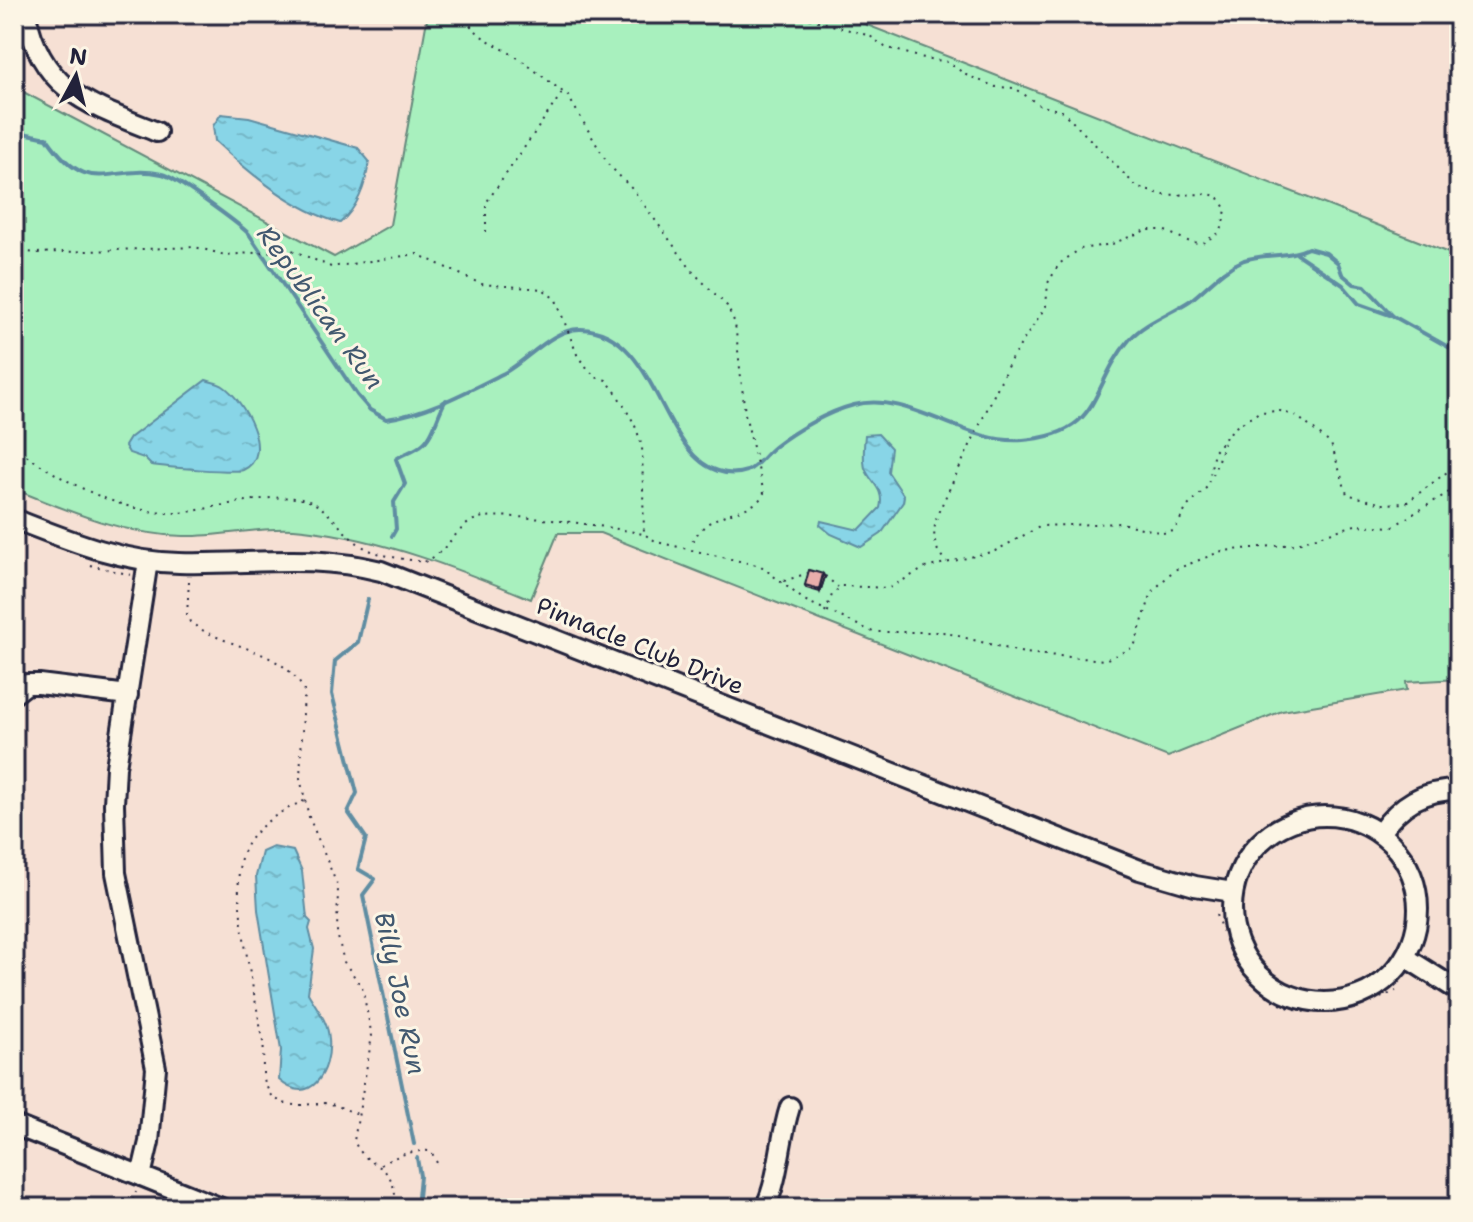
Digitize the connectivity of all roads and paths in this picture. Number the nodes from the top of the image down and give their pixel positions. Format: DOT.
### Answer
graph roads {
  1 [pos="26,14"];
  2 [pos="459,14"];
  3 [pos="794,14"];
  4 [pos="563,92"];
  5 [pos="157,132"];
  6 [pos="486,232"];
  7 [pos="14,250"];
  8 [pos="1226,438"];
  9 [pos="14,446"];
  10 [pos="1459,463"];
  11 [pos="1211,477"];
  12 [pos="1459,486"];
  13 [pos="14,519"];
  14 [pos="644,534"];
  15 [pos="689,549"];
  16 [pos="148,561"];
  17 [pos="947,562"];
  18 [pos="813,572"];
  19 [pos="820,573"];
  20 [pos="189,579"];
  21 [pos="783,581"];
  22 [pos="838,588"];
  23 [pos="825,612"];
  24 [pos="14,694"];
  25 [pos="128,695"];
  26 [pos="1459,790"];
  27 [pos="305,801"];
  28 [pos="1380,833"];
  29 [pos="1233,892"];
  30 [pos="1216,915"];
  31 [pos="1405,957"];
  32 [pos="1396,991"];
  33 [pos="1459,991"];
  34 [pos="790,1107"];
  35 [pos="359,1115"];
  36 [pos="14,1125"];
  37 [pos="438,1165"];
  38 [pos="380,1166"];
  39 [pos="141,1176"];
  40 [pos="221,1208"];
  41 [pos="396,1208"];
  42 [pos="765,1208"];
  1 -- 5 [label="street"];
  2 -- 4 [label="path"];
  3 -- 17 [label="path"];
  4 -- 6 [label="path"];
  4 -- 15 [label="path"];
  7 -- 14 [label="path"];
  8 -- 10 [label="path"];
  8 -- 11 [label="path"];
  8 -- 11 [label="path"];
  9 -- 14 [label="path"];
  11 -- 17 [label="path"];
  12 -- 23 [label="path"];
  13 -- 16 [label="street, Pinnacle Club Drive"];
  14 -- 15 [label="path"];
  15 -- 21 [label="path"];
  16 -- 25 [label="street"];
  16 -- 29 [label="street, Pinnacle Club Drive"];
  17 -- 22 [label="path"];
  18 -- 21 [label="path"];
  19 -- 22 [label="path"];
  20 -- 27 [label="path"];
  21 -- 23 [label="path"];
  22 -- 23 [label="path"];
  24 -- 25 [label="street"];
  25 -- 39 [label="street"];
  26 -- 28 [label="street"];
  27 -- 35 [label="path"];
  27 -- 35 [label="path"];
  28 -- 29 [label="street"];
  28 -- 31 [label="street"];
  29 -- 31 [label="street"];
  30 -- 32 [label="path"];
  31 -- 33 [label="street"];
  34 -- 42 [label="street"];
  35 -- 38 [label="path"];
  36 -- 39 [label="street"];
  37 -- 38 [label="path"];
  38 -- 41 [label="path"];
  39 -- 40 [label="street"];
}
